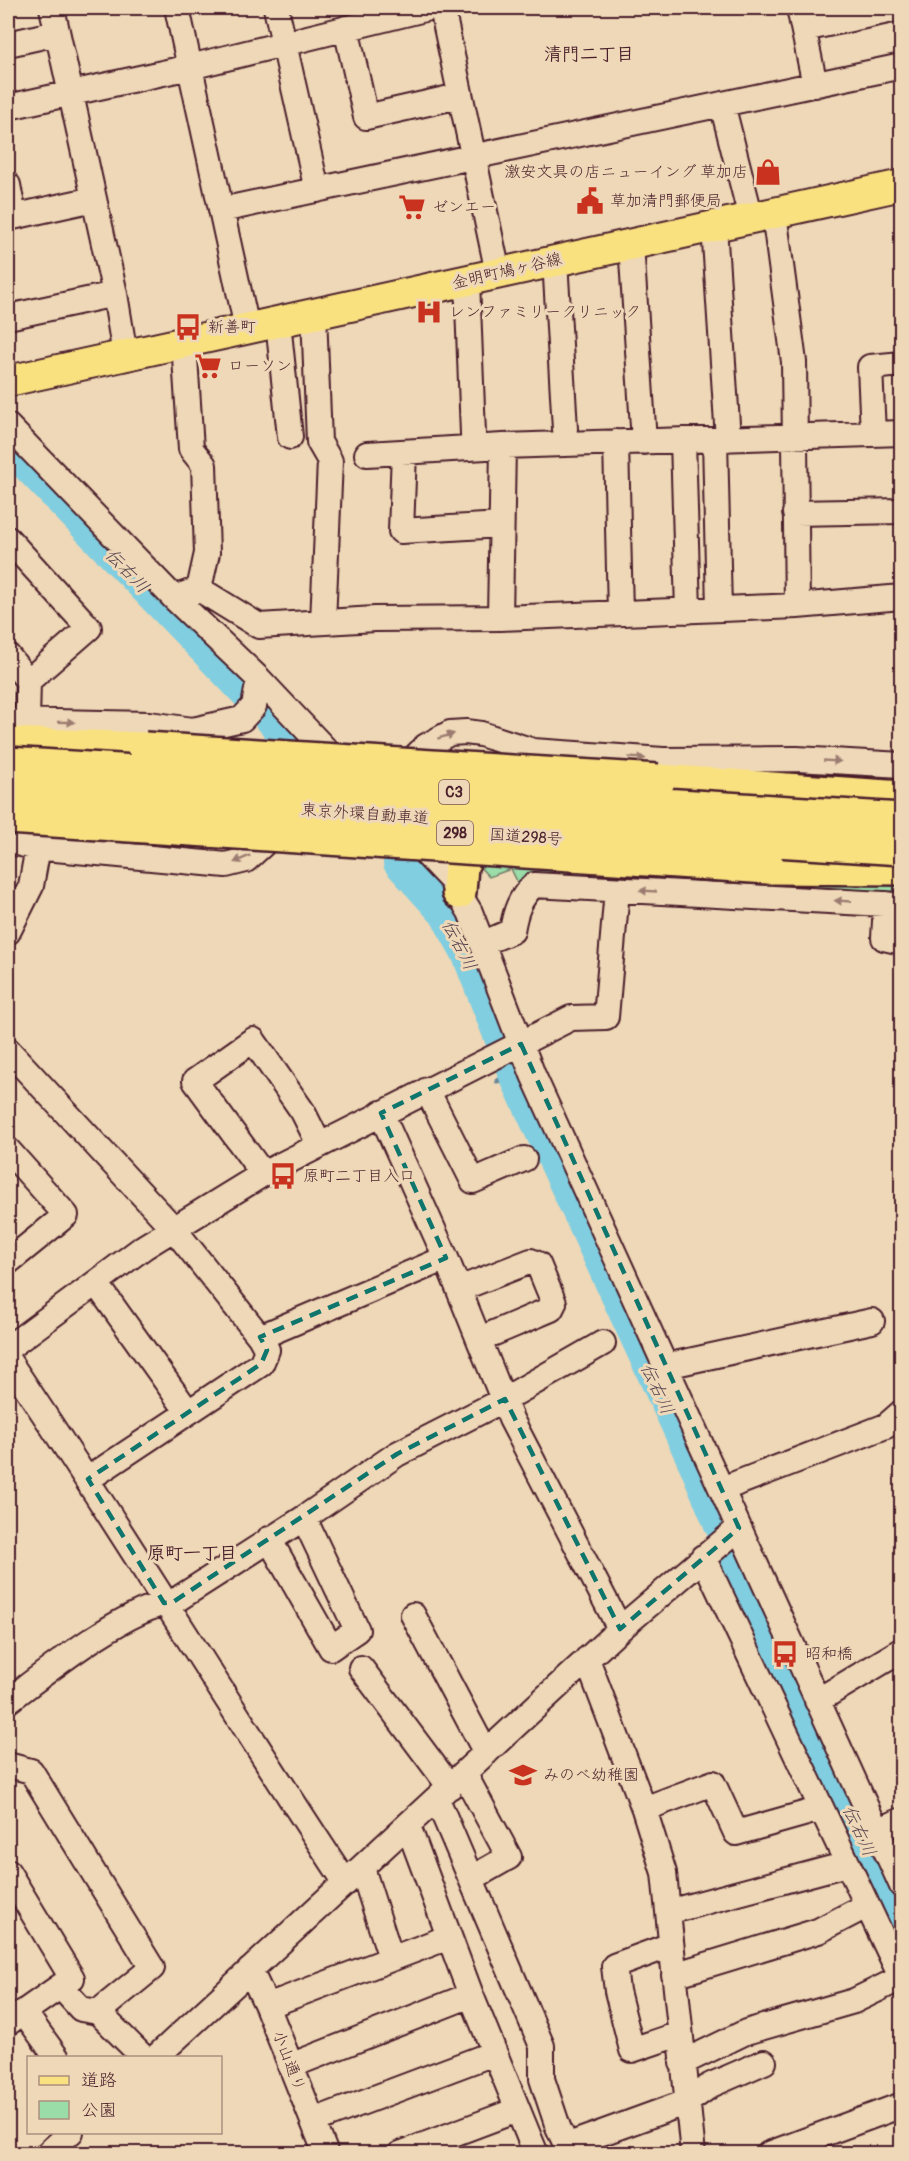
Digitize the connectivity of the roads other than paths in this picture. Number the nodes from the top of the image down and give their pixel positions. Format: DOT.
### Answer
graph roads {
  1 [pos="52,8"];
  2 [pos="177,8"];
  3 [pos="276,8"];
  4 [pos="429,8"];
  5 [pos="442,8"];
  6 [pos="902,8"];
  7 [pos="801,18"];
  8 [pos="346,28"];
  9 [pos="57,33"];
  10 [pos="8,44"];
  11 [pos="284,44"];
  12 [pos="902,66"];
  13 [pos="190,67"];
  14 [pos="814,85"];
  15 [pos="71,93"];
  16 [pos="459,96"];
  17 [pos="723,104"];
  18 [pos="8,107"];
  19 [pos="472,158"];
  20 [pos="8,185"];
  21 [pos="902,185"];
  22 [pos="317,190"];
  23 [pos="94,199"];
  24 [pos="221,210"];
  25 [pos="762,215"];
  26 [pos="11,217"];
  27 [pos="714,226"];
  28 [pos="631,244"];
  29 [pos="555,260"];
  30 [pos="498,273"];
  31 [pos="467,280"];
  32 [pos="115,294"];
  33 [pos="314,313"];
  34 [pos="8,317"];
  35 [pos="278,322"];
  36 [pos="247,328"];
  37 [pos="184,342"];
  38 [pos="125,355"];
  39 [pos="902,364"];
  40 [pos="8,381"];
  41 [pos="8,426"];
  42 [pos="565,429"];
  43 [pos="902,433"];
  44 [pos="472,434"];
  45 [pos="873,434"];
  46 [pos="794,436"];
  47 [pos="290,437"];
  48 [pos="683,440"];
  49 [pos="722,440"];
  50 [pos="616,442"];
  51 [pos="644,442"];
  52 [pos="503,446"];
  53 [pos="404,452"];
  54 [pos="367,454"];
  55 [pos="902,510"];
  56 [pos="795,513"];
  57 [pos="501,525"];
  58 [pos="8,540"];
  59 [pos="199,589"];
  60 [pos="902,597"];
  61 [pos="174,598"];
  62 [pos="797,606"];
  63 [pos="719,609"];
  64 [pos="688,610"];
  65 [pos="620,613"];
  66 [pos="500,618"];
  67 [pos="323,622"];
  68 [pos="8,656"];
  69 [pos="259,679"];
  70 [pos="28,681"];
  71 [pos="14,729"];
  72 [pos="193,730"];
  73 [pos="8,751"];
  74 [pos="8,764"];
  75 [pos="219,765"];
  76 [pos="902,765"];
  77 [pos="348,773"];
  78 [pos="408,776"];
  79 [pos="8,792"];
  80 [pos="902,798"];
  81 [pos="8,804"];
  82 [pos="902,808"];
  83 [pos="8,817"];
  84 [pos="902,820"];
  85 [pos="287,823"];
  86 [pos="402,830"];
  87 [pos="476,834"];
  88 [pos="8,841"];
  89 [pos="38,847"];
  90 [pos="902,848"];
  91 [pos="902,862"];
  92 [pos="902,868"];
  93 [pos="617,890"];
  94 [pos="459,892"];
  95 [pos="16,899"];
  96 [pos="894,904"];
  97 [pos="8,932"];
  98 [pos="902,942"];
  99 [pos="484,943"];
  100 [pos="516,1047"];
  101 [pos="8,1050"];
  102 [pos="427,1090"];
  103 [pos="381,1113"];
  104 [pos="319,1144"];
  105 [pos="8,1150"];
  106 [pos="524,1159"];
  107 [pos="263,1174"];
  108 [pos="174,1229"];
  109 [pos="446,1258"];
  110 [pos="8,1262"];
  111 [pos="96,1283"];
  112 [pos="459,1289"];
  113 [pos="872,1321"];
  114 [pos="260,1337"];
  115 [pos="480,1339"];
  116 [pos="603,1343"];
  117 [pos="8,1348"];
  118 [pos="8,1360"];
  119 [pos="666,1366"];
  120 [pos="505,1400"];
  121 [pos="188,1412"];
  122 [pos="902,1412"];
  123 [pos="88,1479"];
  124 [pos="722,1489"];
  125 [pos="304,1518"];
  126 [pos="736,1531"];
  127 [pos="269,1539"];
  128 [pos="707,1554"];
  129 [pos="164,1603"];
  130 [pos="413,1615"];
  131 [pos="620,1629"];
  132 [pos="902,1650"];
  133 [pos="587,1659"];
  134 [pos="361,1668"];
  135 [pos="8,1701"];
  136 [pos="817,1701"];
  137 [pos="486,1753"];
  138 [pos="8,1765"];
  139 [pos="450,1786"];
  140 [pos="644,1809"];
  141 [pos="821,1809"];
  142 [pos="902,1820"];
  143 [pos="408,1826"];
  144 [pos="876,1831"];
  145 [pos="847,1864"];
  146 [pos="8,1872"];
  147 [pos="354,1876"];
  148 [pos="472,1878"];
  149 [pos="902,1886"];
  150 [pos="866,1906"];
  151 [pos="668,1912"];
  152 [pos="449,1937"];
  153 [pos="671,1945"];
  154 [pos="391,1958"];
  155 [pos="250,1970"];
  156 [pos="674,1975"];
  157 [pos="901,1978"];
  158 [pos="61,1987"];
  159 [pos="471,1995"];
  160 [pos="267,2006"];
  161 [pos="98,2012"];
  162 [pos="16,2017"];
  163 [pos="679,2034"];
  164 [pos="494,2053"];
  165 [pos="55,2056"];
  166 [pos="142,2056"];
  167 [pos="157,2056"];
  168 [pos="764,2062"];
  169 [pos="682,2063"];
  170 [pos="290,2066"];
  171 [pos="687,2102"];
  172 [pos="902,2105"];
  173 [pos="517,2110"];
  174 [pos="313,2121"];
  175 [pos="70,2134"];
  176 [pos="568,2150"];
  177 [pos="47,2154"];
  178 [pos="326,2154"];
  179 [pos="400,2154"];
  180 [pos="536,2154"];
  181 [pos="693,2154"];
  182 [pos="769,2154"];
  1 -- 9 [label="street"];
  2 -- 13 [label="street"];
  3 -- 11 [label="street"];
  4 -- 8 [label="street"];
  5 -- 16 [label="street"];
  6 -- 7 [label="street"];
  7 -- 14 [label="street"];
  8 -- 11 [label="street"];
  8 -- 16 [label="street"];
  9 -- 10 [label="street"];
  9 -- 15 [label="street"];
  11 -- 13 [label="street"];
  11 -- 22 [label="street"];
  12 -- 14 [label="street"];
  13 -- 15 [label="street"];
  13 -- 24 [label="street"];
  14 -- 17 [label="street"];
  15 -- 18 [label="street"];
  15 -- 23 [label="street"];
  16 -- 19 [label="street"];
  17 -- 19 [label="street"];
  17 -- 25 [label="street"];
  19 -- 22 [label="street"];
  19 -- 30 [label="street"];
  20 -- 26 [label="street"];
  21 -- 25 [label="main road, 金明町鳩ヶ谷線"];
  22 -- 24 [label="street"];
  23 -- 26 [label="street"];
  23 -- 32 [label="street"];
  24 -- 36 [label="street"];
  25 -- 27 [label="main road, 金明町鳩ヶ谷線"];
  25 -- 46 [label="street"];
  27 -- 28 [label="main road, 金明町鳩ヶ谷線"];
  27 -- 49 [label="street"];
  28 -- 29 [label="main road, 金明町鳩ヶ谷線"];
  28 -- 51 [label="street"];
  29 -- 30 [label="main road, 金明町鳩ヶ谷線"];
  29 -- 42 [label="street"];
  30 -- 31 [label="main road, 金明町鳩ヶ谷線"];
  31 -- 33 [label="main road, 金明町鳩ヶ谷線"];
  31 -- 44 [label="street"];
  32 -- 34 [label="street"];
  32 -- 38 [label="street"];
  33 -- 35 [label="main road, 金明町鳩ヶ谷線"];
  33 -- 67 [label="street"];
  35 -- 36 [label="main road, 金明町鳩ヶ谷線"];
  35 -- 47 [label="street"];
  36 -- 37 [label="main road, 金明町鳩ヶ谷線"];
  37 -- 38 [label="main road, 金明町鳩ヶ谷線"];
  37 -- 59 [label="street"];
  38 -- 40 [label="main road, 金明町鳩ヶ谷線"];
  39 -- 45 [label="street"];
  41 -- 61 [label="street"];
  43 -- 45 [label="street"];
  45 -- 46 [label="street"];
  46 -- 49 [label="street"];
  46 -- 56 [label="street"];
  48 -- 49 [label="street"];
  48 -- 51 [label="street"];
  48 -- 64 [label="street"];
  49 -- 63 [label="street"];
  50 -- 51 [label="street"];
  50 -- 52 [label="street"];
  50 -- 65 [label="street"];
  52 -- 53 [label="street"];
  52 -- 57 [label="street"];
  53 -- 54 [label="street"];
  53 -- 57 [label="street"];
  55 -- 56 [label="street"];
  56 -- 62 [label="street"];
  57 -- 66 [label="street"];
  58 -- 70 [label="street"];
  59 -- 61 [label="street"];
  59 -- 67 [label="street"];
  60 -- 62 [label="street"];
  61 -- 69 [label="street"];
  62 -- 63 [label="street"];
  63 -- 64 [label="street"];
  64 -- 65 [label="street"];
  65 -- 66 [label="street"];
  66 -- 67 [label="street"];
  68 -- 70 [label="street"];
  69 -- 72 [label="street"];
  69 -- 77 [label="street"];
  70 -- 71 [label="street"];
  71 -- 72 [label="street, one-way"];
  71 -- 80 [label="highway, bridge"];
  72 -- 75 [label="street"];
  73 -- 75 [label="highway"];
  74 -- 84 [label="highway, 東京外環自動車道 / C3, bridge"];
  75 -- 77 [label="highway"];
  78 -- 76 [label="street, one-way"];
  77 -- 78 [label="highway"];
  77 -- 86 [label="street"];
  78 -- 82 [label="highway"];
  79 -- 90 [label="highway, 東京外環自動車道 / C3, bridge"];
  81 -- 85 [label="highway, 国道298号 / 298"];
  83 -- 92 [label="highway, bridge"];
  85 -- 86 [label="highway, 国道298号 / 298"];
  85 -- 89 [label="street, one-way"];
  86 -- 87 [label="highway, 国道298号 / 298"];
  86 -- 94 [label="street"];
  87 -- 91 [label="highway, 国道298号 / 298"];
  87 -- 94 [label="highway"];
  88 -- 89 [label="street"];
  89 -- 95 [label="street"];
  96 -- 93 [label="street, one-way"];
  93 -- 99 [label="street"];
  93 -- 100 [label="street"];
  94 -- 99 [label="street"];
  95 -- 97 [label="street"];
  96 -- 98 [label="street"];
  99 -- 100 [label="street"];
  100 -- 102 [label="street"];
  100 -- 119 [label="street"];
  101 -- 108 [label="street"];
  102 -- 103 [label="street"];
  102 -- 106 [label="street"];
  103 -- 104 [label="street"];
  103 -- 109 [label="street"];
  104 -- 107 [label="street"];
  104 -- 107 [label="street"];
  105 -- 110 [label="street"];
  107 -- 108 [label="street"];
  108 -- 111 [label="street"];
  108 -- 114 [label="street"];
  109 -- 112 [label="street"];
  109 -- 114 [label="street"];
  111 -- 117 [label="street"];
  111 -- 121 [label="street"];
  112 -- 115 [label="street"];
  112 -- 115 [label="street"];
  113 -- 119 [label="street"];
  114 -- 121 [label="street"];
  115 -- 120 [label="street"];
  116 -- 120 [label="street"];
  118 -- 123 [label="street"];
  119 -- 124 [label="street"];
  120 -- 125 [label="street"];
  120 -- 131 [label="street"];
  121 -- 123 [label="street"];
  122 -- 124 [label="street"];
  123 -- 129 [label="street"];
  124 -- 126 [label="street"];
  125 -- 127 [label="street"];
  125 -- 127 [label="street"];
  126 -- 128 [label="street"];
  126 -- 136 [label="street"];
  127 -- 129 [label="street"];
  128 -- 131 [label="street"];
  128 -- 141 [label="street"];
  129 -- 135 [label="street"];
  129 -- 147 [label="street"];
  130 -- 137 [label="street"];
  131 -- 133 [label="street"];
  132 -- 136 [label="street"];
  133 -- 137 [label="street"];
  133 -- 140 [label="street"];
  134 -- 139 [label="street"];
  136 -- 144 [label="street"];
  137 -- 139 [label="street"];
  138 -- 161 [label="street"];
  139 -- 143 [label="street"];
  139 -- 148 [label="street"];
  139 -- 148 [label="street"];
  140 -- 141 [label="street"];
  140 -- 151 [label="street"];
  141 -- 145 [label="street"];
  142 -- 144 [label="street"];
  143 -- 147 [label="street"];
  143 -- 152 [label="street"];
  144 -- 149 [label="street"];
  145 -- 150 [label="street"];
  145 -- 151 [label="street"];
  146 -- 158 [label="street"];
  147 -- 154 [label="street"];
  147 -- 155 [label="street"];
  148 -- 176 [label="street"];
  150 -- 156 [label="street"];
  150 -- 157 [label="street"];
  151 -- 153 [label="street"];
  152 -- 154 [label="street"];
  152 -- 159 [label="street"];
  153 -- 156 [label="street"];
  153 -- 163 [label="street"];
  154 -- 160 [label="street"];
  155 -- 160 [label="street, 小山通り"];
  155 -- 167 [label="street"];
  156 -- 163 [label="street"];
  157 -- 169 [label="street"];
  158 -- 161 [label="street"];
  158 -- 162 [label="street"];
  159 -- 164 [label="street"];
  159 -- 170 [label="street"];
  160 -- 170 [label="street, 小山通り"];
  161 -- 166 [label="street"];
  162 -- 165 [label="street"];
  163 -- 169 [label="street"];
  164 -- 173 [label="street"];
  164 -- 174 [label="street"];
  168 -- 171 [label="street"];
  169 -- 171 [label="street"];
  170 -- 174 [label="street, 小山通り"];
  171 -- 176 [label="street"];
  171 -- 181 [label="street"];
  172 -- 182 [label="street"];
  173 -- 179 [label="street"];
  173 -- 180 [label="street"];
  174 -- 178 [label="street, 小山通り"];
  175 -- 177 [label="street"];
}
